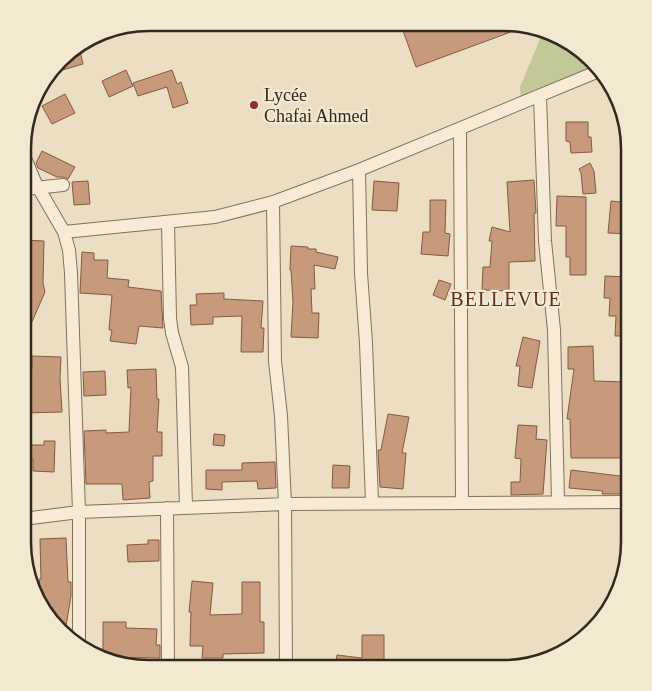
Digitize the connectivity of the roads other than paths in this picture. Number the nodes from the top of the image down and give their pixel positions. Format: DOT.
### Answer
graph roads {
  1 [pos="593,74"];
  2 [pos="540,96"];
  3 [pos="460,129"];
  4 [pos="359,170"];
  5 [pos="31,171"];
  6 [pos="63,185"];
  7 [pos="38,186"];
  8 [pos="31,187"];
  9 [pos="273,202"];
  10 [pos="168,223"];
  11 [pos="64,232"];
  12 [pos="462,501"];
  13 [pos="558,501"];
  14 [pos="372,502"];
  15 [pos="620,502"];
  16 [pos="284,504"];
  17 [pos="186,507"];
  18 [pos="168,508"];
  19 [pos="78,512"];
  20 [pos="32,518"];
  21 [pos="79,636"];
  22 [pos="168,659"];
  23 [pos="286,659"];
  1 -- 2 [label="street"];
  2 -- 3 [label="street"];
  2 -- 13 [label="street"];
  3 -- 4 [label="street"];
  3 -- 12 [label="street"];
  4 -- 9 [label="street"];
  4 -- 14 [label="street"];
  5 -- 7 [label="street"];
  6 -- 7 [label="street"];
  7 -- 8 [label="street"];
  7 -- 11 [label="street"];
  9 -- 10 [label="street"];
  9 -- 16 [label="street"];
  10 -- 11 [label="street"];
  10 -- 17 [label="street"];
  11 -- 19 [label="street"];
  12 -- 13 [label="street"];
  12 -- 14 [label="street"];
  13 -- 15 [label="street"];
  14 -- 16 [label="street"];
  16 -- 17 [label="street"];
  16 -- 23 [label="street"];
  17 -- 18 [label="street"];
  18 -- 19 [label="street"];
  18 -- 22 [label="street"];
  19 -- 20 [label="street"];
  19 -- 21 [label="street"];
}
